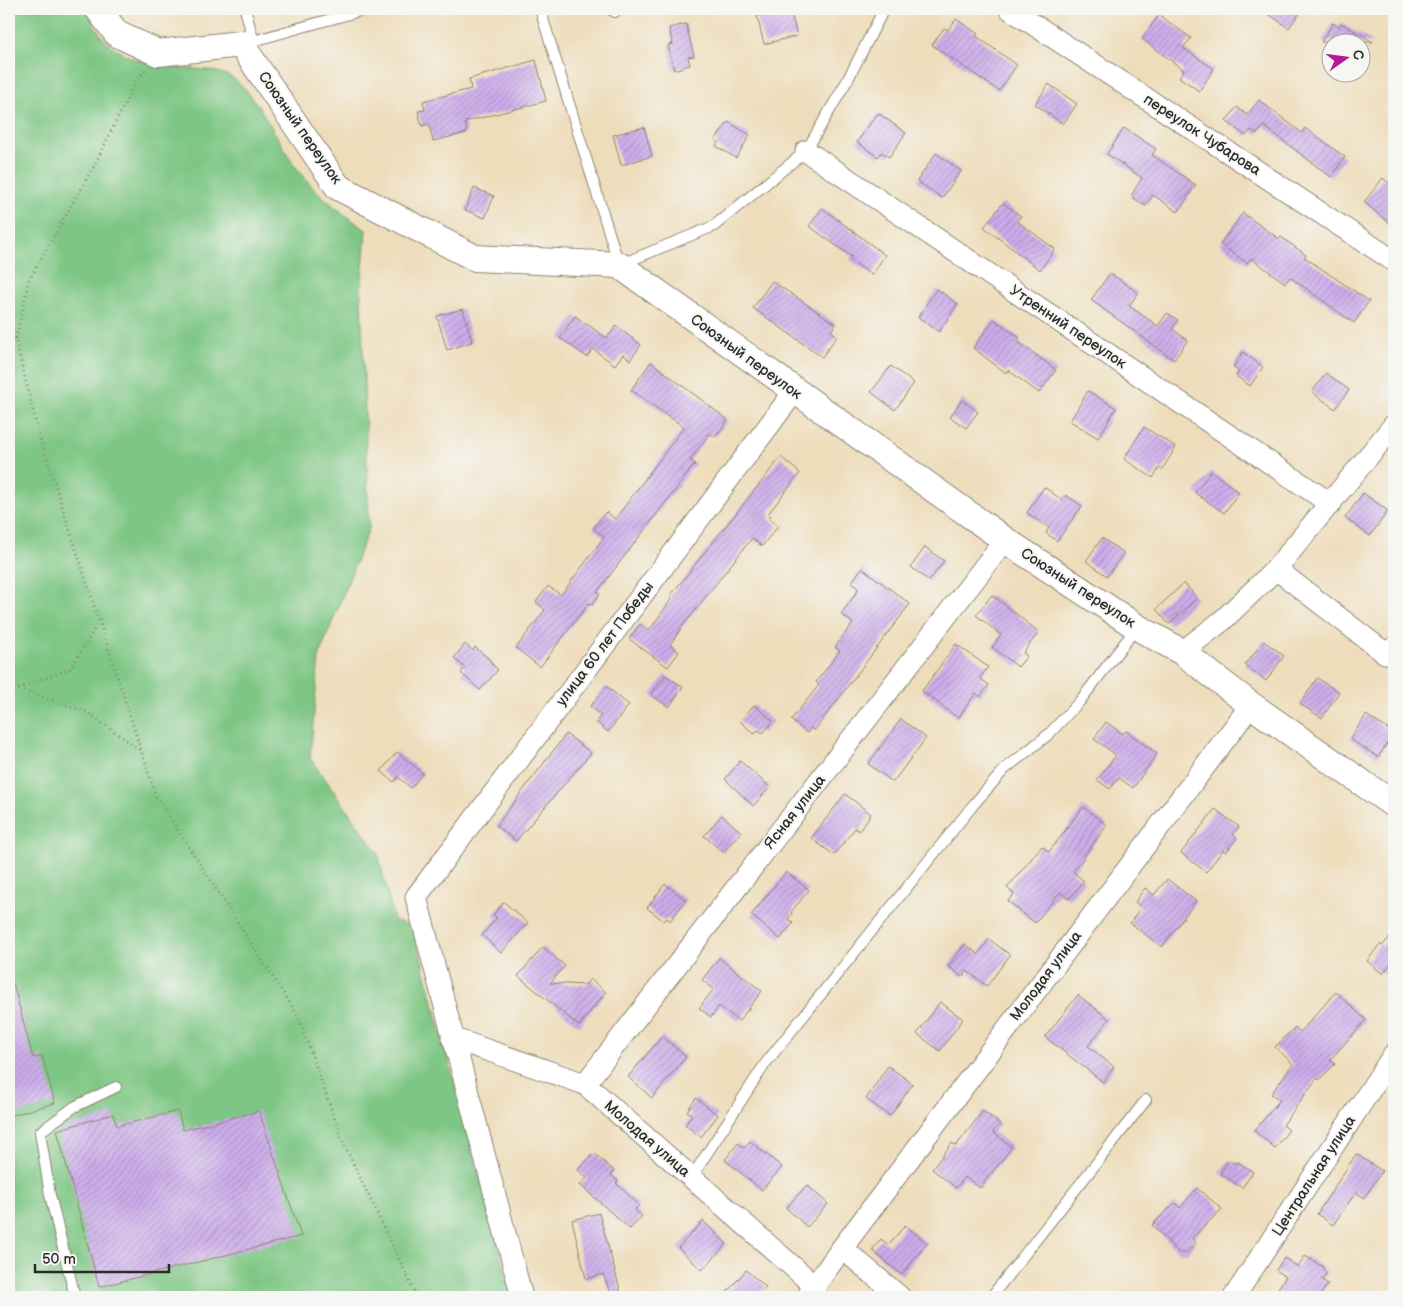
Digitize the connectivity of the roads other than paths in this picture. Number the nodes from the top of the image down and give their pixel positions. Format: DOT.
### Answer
graph roads {
  1 [pos="98,9"];
  2 [pos="245,9"];
  3 [pos="367,9"];
  4 [pos="540,9"];
  5 [pos="884,9"];
  6 [pos="1010,9"];
  7 [pos="248,43"];
  8 [pos="806,151"];
  9 [pos="1394,261"];
  10 [pos="619,265"];
  11 [pos="794,392"];
  12 [pos="1394,425"];
  13 [pos="1331,504"];
  14 [pos="1005,540"];
  15 [pos="1276,569"];
  16 [pos="1137,628"];
  17 [pos="1394,648"];
  18 [pos="1182,652"];
  19 [pos="1250,705"];
  20 [pos="1394,805"];
  21 [pos="452,1038"];
  22 [pos="1394,1054"];
  23 [pos="585,1084"];
  24 [pos="116,1087"];
  25 [pos="1146,1100"];
  26 [pos="691,1178"];
  27 [pos="842,1248"];
  28 [pos="811,1292"];
  29 [pos="75,1297"];
  30 [pos="522,1297"];
  31 [pos="900,1297"];
  32 [pos="990,1297"];
  33 [pos="1234,1297"];
  1 -- 7 [label="street"];
  2 -- 7 [label="lane"];
  3 -- 7 [label="lane"];
  4 -- 10 [label="lane"];
  5 -- 8 [label="lane"];
  6 -- 9 [label="street, переулок Чубарова"];
  7 -- 10 [label="street, Союзный переулок"];
  8 -- 10 [label="lane"];
  8 -- 13 [label="street, Утренний переулок"];
  10 -- 11 [label="street, Союзный переулок"];
  11 -- 14 [label="street, Союзный переулок"];
  11 -- 21 [label="street, улица 60 лет Победы"];
  12 -- 13 [label="street"];
  13 -- 15 [label="street"];
  14 -- 16 [label="street, Союзный переулок"];
  14 -- 23 [label="street, Ясная улица"];
  15 -- 17 [label="street"];
  15 -- 18 [label="street"];
  16 -- 18 [label="street, Союзный переулок"];
  16 -- 26 [label="lane"];
  18 -- 19 [label="street, Союзный переулок"];
  19 -- 20 [label="street, Союзный переулок"];
  19 -- 27 [label="street, Молодая улица"];
  21 -- 23 [label="street, Молодая улица"];
  21 -- 30 [label="street"];
  22 -- 33 [label="street, Центральная улица"];
  23 -- 26 [label="street, Молодая улица"];
  24 -- 29 [label="lane"];
  25 -- 32 [label="lane"];
  26 -- 28 [label="street, Молодая улица"];
  27 -- 28 [label="street, Молодая улица"];
  27 -- 31 [label="street"];
}
